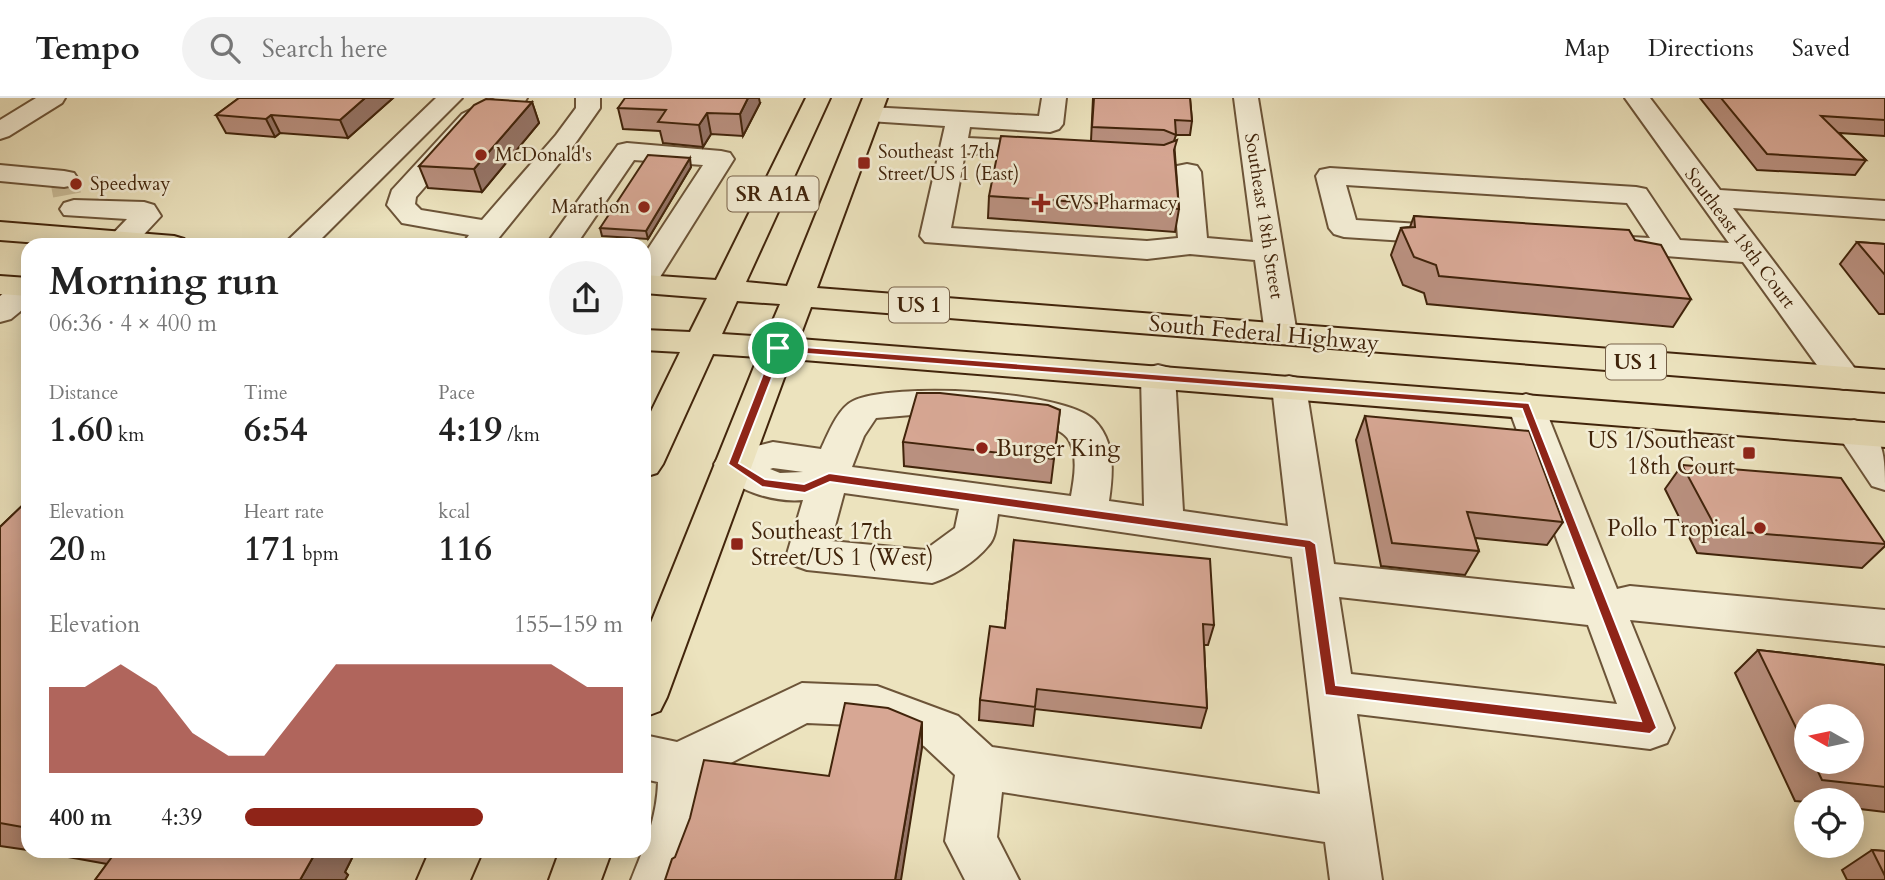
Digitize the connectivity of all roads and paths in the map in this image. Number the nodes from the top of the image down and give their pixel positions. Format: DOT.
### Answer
graph roads {
  1 [pos="53,98"];
  2 [pos="450,98"];
  3 [pos="588,98"];
  4 [pos="818,98"];
  5 [pos="1054,98"];
  6 [pos="1246,98"];
  7 [pos="1637,98"];
  8 [pos="508,100"];
  9 [pos="872,106"];
  10 [pos="0,131"];
  11 [pos="956,132"];
  12 [pos="1078,152"];
  13 [pos="1187,172"];
  14 [pos="2,175"];
  15 [pos="68,194"];
  16 [pos="1711,198"];
  17 [pos="1885,210"];
  18 [pos="0,231"];
  19 [pos="47,235"];
  20 [pos="1482,237"];
  21 [pos="84,238"];
  22 [pos="124,238"];
  23 [pos="305,238"];
  24 [pos="483,238"];
  25 [pos="566,238"];
  26 [pos="1588,243"];
  27 [pos="1191,245"];
  28 [pos="1671,248"];
  29 [pos="1269,252"];
  30 [pos="1752,254"];
  31 [pos="651,267"];
  32 [pos="0,285"];
  33 [pos="651,285"];
  34 [pos="21,287"];
  35 [pos="727,291"];
  36 [pos="21,294"];
  37 [pos="797,296"];
  38 [pos="0,312"];
  39 [pos="1281,334"];
  40 [pos="651,340"];
  41 [pos="703,343"];
  42 [pos="778,348"];
  43 [pos="1157,376"];
  44 [pos="1844,378"];
  45 [pos="1885,381"];
  46 [pos="1289,387"];
  47 [pos="1526,406"];
  48 [pos="1753,424"];
  49 [pos="1875,429"];
  50 [pos="651,450"];
  51 [pos="733,464"];
  52 [pos="1885,476"];
  53 [pos="829,477"];
  54 [pos="981,498"];
  55 [pos="1088,512"];
  56 [pos="1164,523"];
  57 [pos="1312,561"];
  58 [pos="1603,609"];
  59 [pos="1885,628"];
  60 [pos="651,679"];
  61 [pos="1330,691"];
  62 [pos="662,761"];
  63 [pos="979,767"];
  64 [pos="1348,822"];
  65 [pos="453,858"];
  66 [pos="583,858"];
  67 [pos="443,880"];
  68 [pos="575,880"];
  69 [pos="657,880"];
  70 [pos="993,880"];
  71 [pos="1356,880"];
  1 -- 10 [label="street"];
  2 -- 23 [label="street"];
  3 -- 24 [label="street"];
  4 -- 35 [label="main road, SR A1A"];
  5 -- 11 [label="street"];
  6 -- 29 [label="street, Southeast 18th Street"];
  7 -- 16 [label="street, Southeast 18th Court"];
  8 -- 24 [label="street"];
  9 -- 11 [label="street"];
  9 -- 37 [label="main road, SR A1A"];
  11 -- 12 [label="street"];
  11 -- 27 [label="street"];
  13 -- 27 [label="street"];
  14 -- 15 [label="street"];
  15 -- 19 [label="street"];
  15 -- 22 [label="street"];
  16 -- 17 [label="street"];
  16 -- 30 [label="street, Southeast 18th Court"];
  18 -- 19 [label="main road"];
  19 -- 21 [label="main road"];
  20 -- 28 [label="street"];
  25 -- 31 [label="street"];
  26 -- 28 [label="street"];
  27 -- 29 [label="street"];
  28 -- 30 [label="street"];
  29 -- 39 [label="street, Southeast 18th Street"];
  30 -- 44 [label="street, Southeast 18th Court"];
  32 -- 34 [label="main road"];
  33 -- 35 [label="main road, South Federal Highway / US 1"];
  35 -- 37 [label="main road, South Federal Highway / US 1"];
  35 -- 41 [label="main road, SR A1A"];
  36 -- 38 [label="street"];
  37 -- 39 [label="main road, South Federal Highway / US 1"];
  37 -- 42 [label="main road, SR A1A"];
  39 -- 44 [label="main road, South Federal Highway / US 1"];
  40 -- 41 [label="main road, US 1"];
  41 -- 42 [label="main road, US 1"];
  41 -- 50 [label="main road"];
  42 -- 43 [label="main road, US 1"];
  42 -- 51 [label="main road"];
  43 -- 46 [label="main road, US 1"];
  43 -- 56 [label="street"];
  44 -- 45 [label="main road, South Federal Highway / US 1"];
  44 -- 48 [label="main road"];
  46 -- 47 [label="main road, US 1"];
  46 -- 57 [label="street"];
  47 -- 48 [label="main road, US 1"];
  47 -- 58 [label="street"];
  48 -- 49 [label="main road, US 1"];
  49 -- 52 [label="street"];
  51 -- 53 [label="street"];
  51 -- 60 [label="main road"];
  53 -- 54 [label="street"];
  53 -- 54 [label="street"];
  53 -- 55 [label="street"];
  54 -- 55 [label="street"];
  55 -- 56 [label="street"];
  56 -- 57 [label="street"];
  57 -- 58 [label="street"];
  57 -- 61 [label="street"];
  58 -- 59 [label="street"];
  58 -- 61 [label="street"];
  61 -- 64 [label="street"];
  62 -- 63 [label="street"];
  62 -- 69 [label="street"];
  63 -- 64 [label="street"];
  63 -- 70 [label="street"];
  64 -- 71 [label="street"];
  65 -- 67 [label="main road"];
  66 -- 68 [label="main road"];
}
